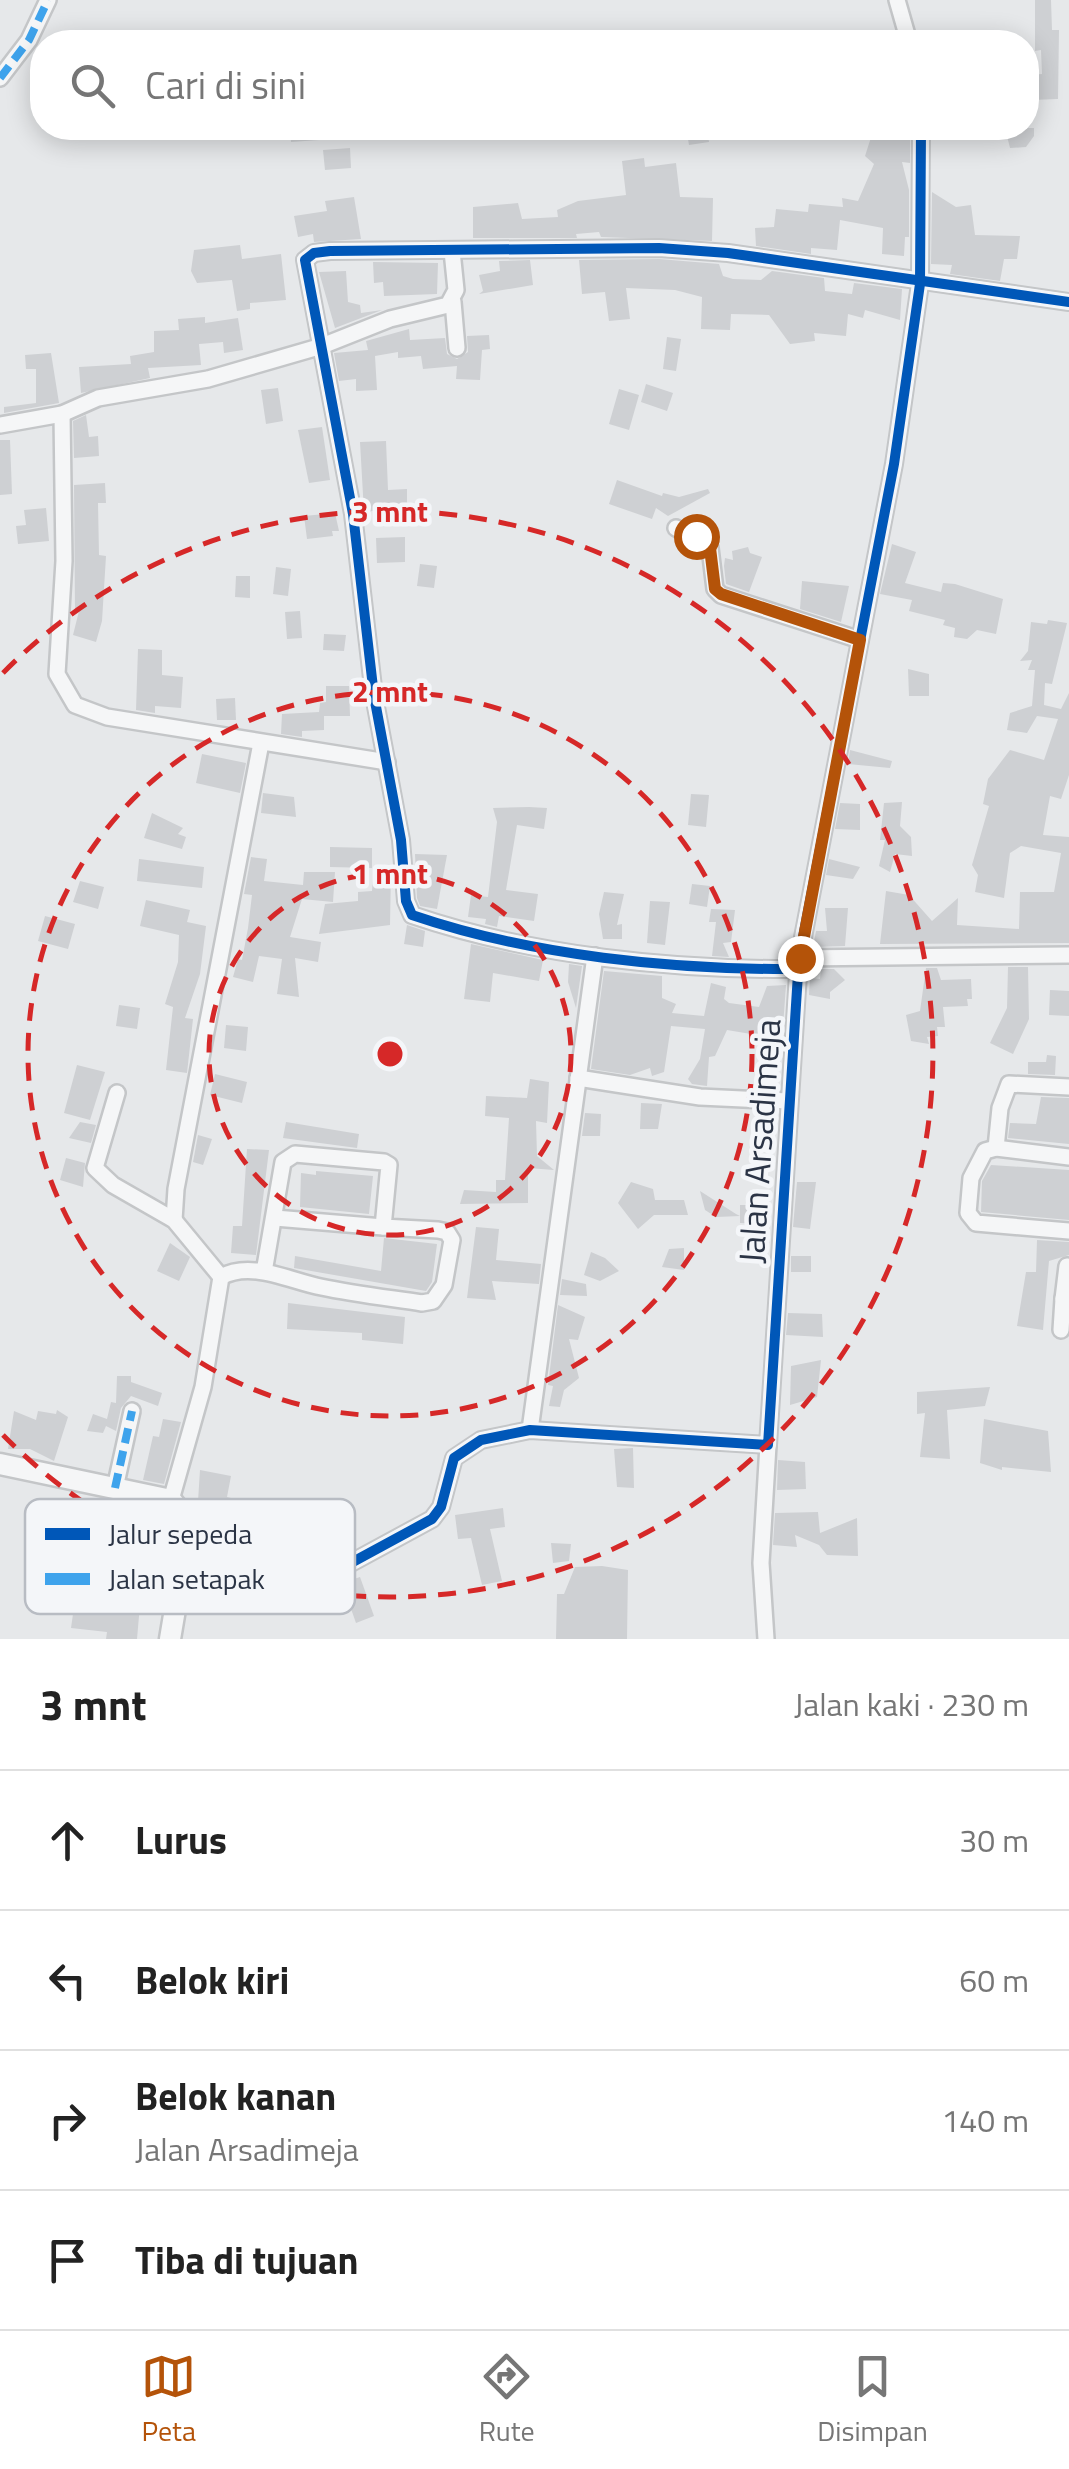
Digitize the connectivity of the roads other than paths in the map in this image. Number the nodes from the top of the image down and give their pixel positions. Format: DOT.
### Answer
graph roads {
  1 [pos="48,0"];
  2 [pos="898,0"];
  3 [pos="34,30"];
  4 [pos="906,30"];
  5 [pos="30,38"];
  6 [pos="0,78"];
  7 [pos="921,140"];
  8 [pos="452,252"];
  9 [pos="920,284"];
  10 [pos="453,302"];
  11 [pos="1069,302"];
  12 [pos="322,346"];
  13 [pos="457,348"];
  14 [pos="62,414"];
  15 [pos="0,425"];
  16 [pos="676,528"];
  17 [pos="860,640"];
  18 [pos="261,743"];
  19 [pos="386,762"];
  20 [pos="1069,955"];
  21 [pos="595,956"];
  22 [pos="800,964"];
  23 [pos="578,1078"];
  24 [pos="1069,1087"];
  25 [pos="117,1094"];
  26 [pos="788,1101"];
  27 [pos="996,1148"];
  28 [pos="1069,1157"];
  29 [pos="276,1218"];
  30 [pos="174,1220"];
  31 [pos="383,1227"];
  32 [pos="1069,1232"];
  33 [pos="1066,1266"];
  34 [pos="264,1272"];
  35 [pos="221,1277"];
  36 [pos="1066,1299"];
  37 [pos="1061,1330"];
  38 [pos="132,1411"];
  39 [pos="530,1430"];
  40 [pos="768,1445"];
  41 [pos="0,1464"];
  42 [pos="115,1488"];
  43 [pos="166,1499"];
  44 [pos="171,1499"];
  45 [pos="355,1563"];
  46 [pos="173,1614"];
  47 [pos="170,1639"];
  48 [pos="766,1639"];
  1 -- 3 [label="street"];
  2 -- 4 [label="street"];
  5 -- 6 [label="street"];
  7 -- 9 [label="street, Jalan Arsadimeja"];
  8 -- 9 [label="street"];
  8 -- 10 [label="street"];
  8 -- 12 [label="street"];
  9 -- 11 [label="street"];
  9 -- 17 [label="street, Jalan Arsadimeja"];
  10 -- 12 [label="street"];
  10 -- 13 [label="street"];
  12 -- 14 [label="street"];
  12 -- 19 [label="street"];
  14 -- 15 [label="street"];
  14 -- 18 [label="street"];
  16 -- 17 [label="street"];
  17 -- 22 [label="street, Jalan Arsadimeja"];
  18 -- 19 [label="street"];
  18 -- 30 [label="street"];
  19 -- 21 [label="street"];
  20 -- 22 [label="street"];
  21 -- 22 [label="street"];
  21 -- 23 [label="street"];
  22 -- 26 [label="street, Jalan Arsadimeja"];
  23 -- 26 [label="street"];
  23 -- 39 [label="street"];
  24 -- 27 [label="street"];
  25 -- 30 [label="street"];
  26 -- 40 [label="street, Jalan Arsadimeja"];
  27 -- 28 [label="street"];
  27 -- 32 [label="street"];
  29 -- 31 [label="street"];
  29 -- 31 [label="street"];
  29 -- 34 [label="street"];
  30 -- 35 [label="street"];
  31 -- 34 [label="street"];
  33 -- 36 [label="street"];
  34 -- 35 [label="street"];
  35 -- 44 [label="street"];
  36 -- 37 [label="street"];
  38 -- 42 [label="street"];
  39 -- 40 [label="street"];
  39 -- 45 [label="street"];
  40 -- 48 [label="street, Jalan Arsadimeja"];
  41 -- 42 [label="street"];
  42 -- 43 [label="street"];
  46 -- 47 [label="street"];
}
